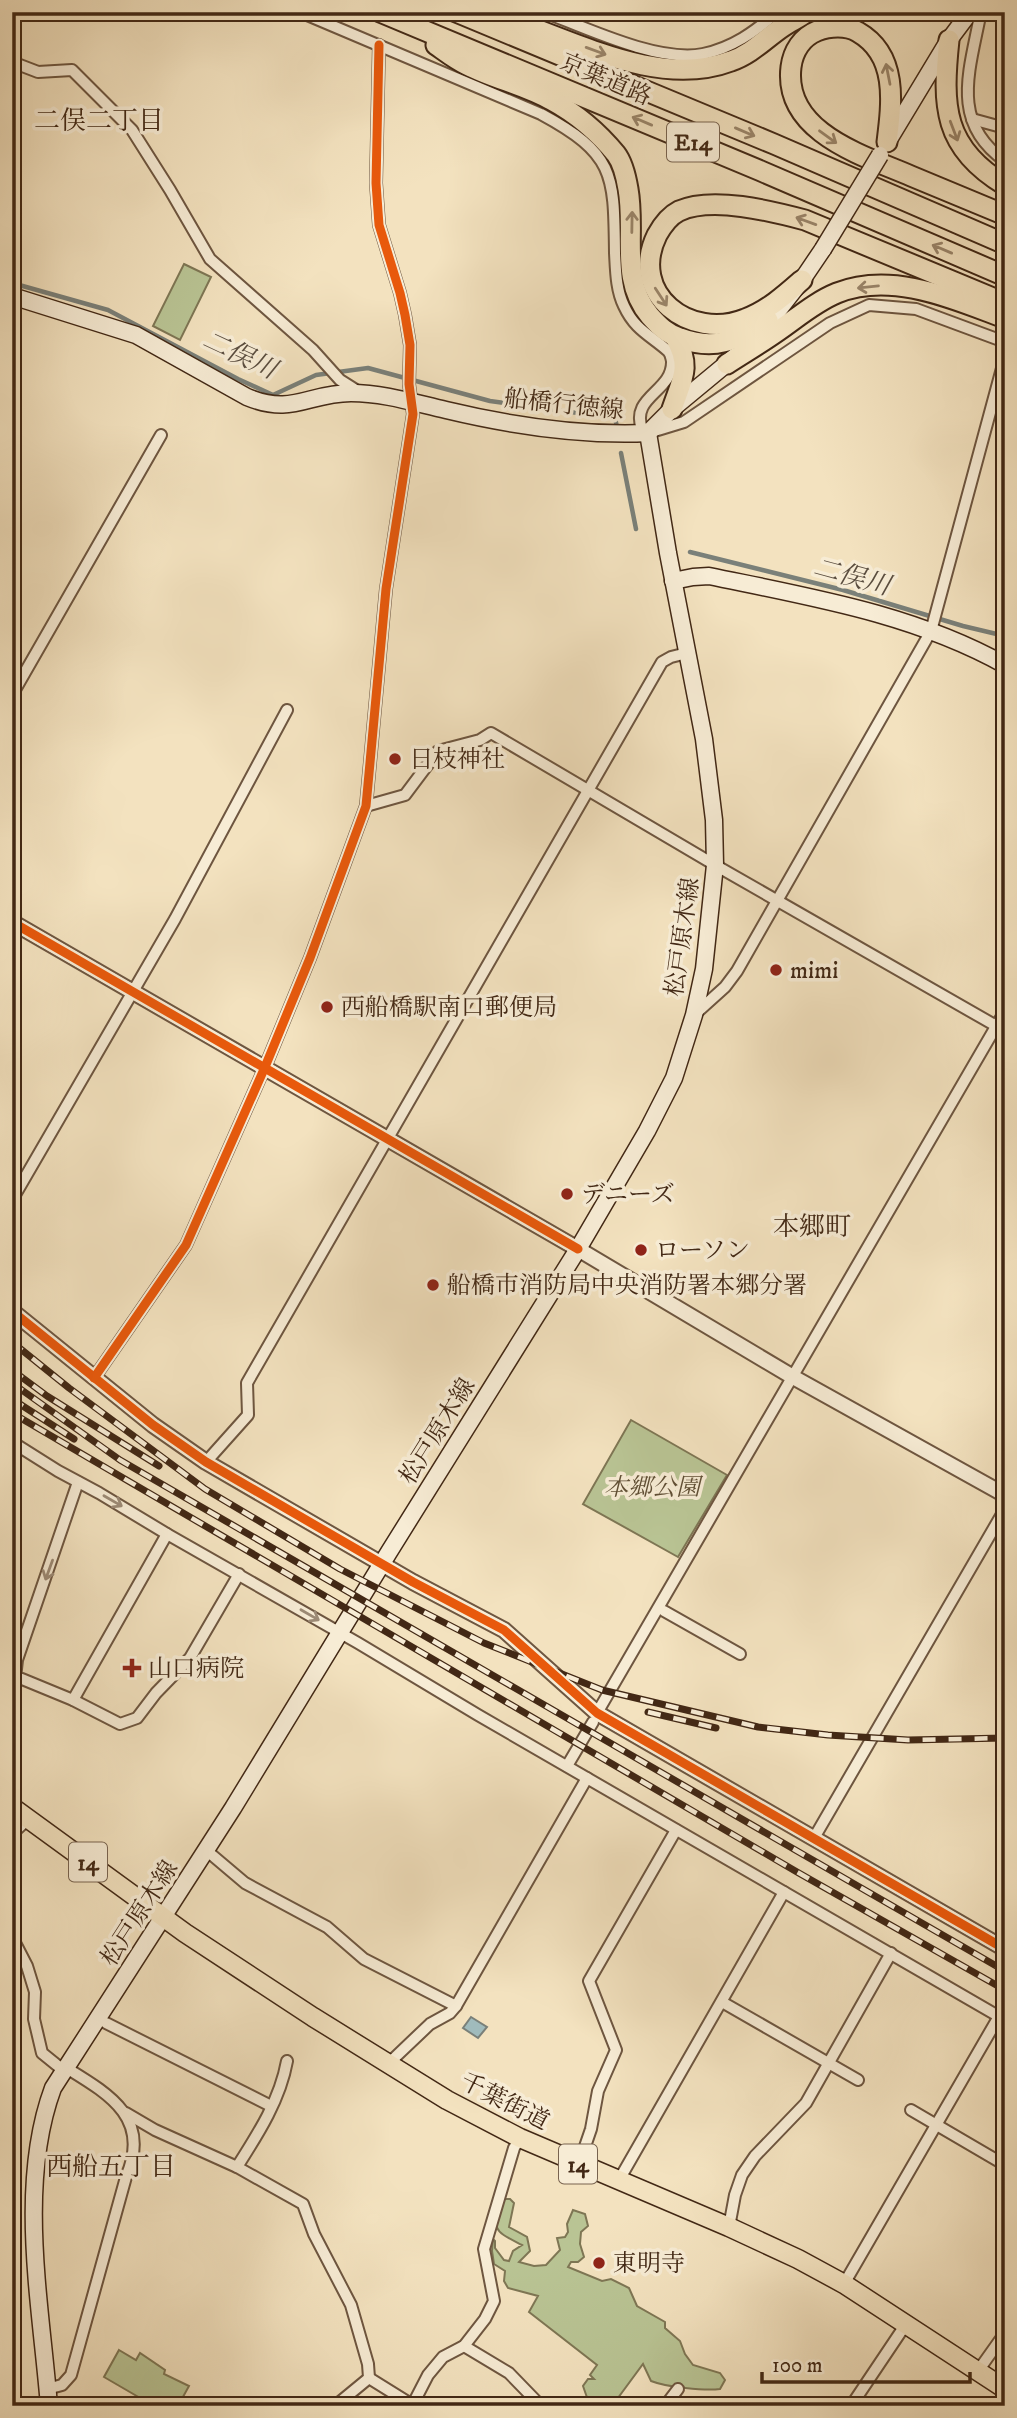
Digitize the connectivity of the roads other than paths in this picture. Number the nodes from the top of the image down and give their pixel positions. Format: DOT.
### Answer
graph roads {
  1 [pos="300,12"];
  2 [pos="456,12"];
  3 [pos="485,12"];
  4 [pos="544,12"];
  5 [pos="777,12"];
  6 [pos="807,12"];
  7 [pos="970,12"];
  8 [pos="979,12"];
  9 [pos="387,15"];
  10 [pos="949,40"];
  11 [pos="379,46"];
  12 [pos="12,62"];
  13 [pos="972,119"];
  14 [pos="1005,128"];
  15 [pos="884,148"];
  16 [pos="1005,161"];
  17 [pos="1005,185"];
  18 [pos="1005,215"];
  19 [pos="1005,244"];
  20 [pos="1005,275"];
  21 [pos="802,280"];
  22 [pos="12,296"];
  23 [pos="1005,303"];
  24 [pos="775,316"];
  25 [pos="1005,318"];
  26 [pos="675,337"];
  27 [pos="1005,342"];
  28 [pos="1005,357"];
  29 [pos="727,364"];
  30 [pos="361,393"];
  31 [pos="410,401"];
  32 [pos="672,409"];
  33 [pos="648,433"];
  34 [pos="161,435"];
  35 [pos="673,581"];
  36 [pos="932,631"];
  37 [pos="687,653"];
  38 [pos="1005,665"];
  39 [pos="12,695"];
  40 [pos="287,710"];
  41 [pos="589,791"];
  42 [pos="366,806"];
  43 [pos="715,865"];
  44 [pos="778,900"];
  45 [pos="12,922"];
  46 [pos="132,991"];
  47 [pos="1005,1011"];
  48 [pos="694,1015"];
  49 [pos="1001,1028"];
  50 [pos="265,1067"];
  51 [pos="387,1139"];
  52 [pos="12,1200"];
  53 [pos="578,1249"];
  54 [pos="12,1311"];
  55 [pos="793,1377"];
  56 [pos="94,1378"];
  57 [pos="12,1442"];
  58 [pos="206,1462"];
  59 [pos="78,1482"];
  60 [pos="1005,1495"];
  61 [pos="1005,1509"];
  62 [pos="167,1534"];
  63 [pos="382,1563"];
  64 [pos="239,1574"];
  65 [pos="664,1611"];
  66 [pos="341,1633"];
  67 [pos="740,1654"];
  68 [pos="15,1678"];
  69 [pos="73,1700"];
  70 [pos="12,1705"];
  71 [pos="595,1718"];
  72 [pos="567,1766"];
  73 [pos="587,1778"];
  74 [pos="12,1807"];
  75 [pos="29,1818"];
  76 [pos="676,1830"];
  77 [pos="12,1834"];
  78 [pos="814,1838"];
  79 [pos="206,1850"];
  80 [pos="783,1892"];
  81 [pos="163,1917"];
  82 [pos="12,1937"];
  83 [pos="1005,1949"];
  84 [pos="891,1953"];
  85 [pos="722,2003"];
  86 [pos="1005,2006"];
  87 [pos="456,2007"];
  88 [pos="1002,2019"];
  89 [pos="106,2023"];
  90 [pos="287,2061"];
  91 [pos="829,2063"];
  92 [pos="388,2064"];
  93 [pos="64,2068"];
  94 [pos="858,2080"];
  95 [pos="271,2106"];
  96 [pos="911,2110"];
  97 [pos="126,2113"];
  98 [pos="935,2125"];
  99 [pos="520,2138"];
  100 [pos="579,2164"];
  101 [pos="1005,2165"];
  102 [pos="237,2167"];
  103 [pos="619,2180"];
  104 [pos="729,2227"];
  105 [pos="844,2284"];
  106 [pos="906,2324"];
  107 [pos="1005,2333"];
  108 [pos="464,2346"];
  109 [pos="978,2371"];
  110 [pos="369,2378"];
  111 [pos="47,2389"];
  112 [pos="678,2389"];
  113 [pos="1005,2389"];
  114 [pos="413,2405"];
  115 [pos="49,2406"];
  116 [pos="335,2406"];
  117 [pos="541,2406"];
  118 [pos="665,2406"];
  119 [pos="850,2406"];
  1 -- 11 [label="street"];
  2 -- 19 [label="highway, 京葉道路 / E14, one-way"];
  3 -- 6 [label="highway, one-way"];
  4 -- 5 [label="street"];
  7 -- 10 [label="main road, 船橋行徳線"];
  8 -- 13 [label="street"];
  20 -- 9 [label="highway, 京葉道路 / E14, one-way"];
  26 -- 9 [label="highway, one-way"];
  10 -- 15 [label="main road, 船橋行徳線"];
  10 -- 17 [label="highway, one-way"];
  11 -- 31 [label="street"];
  11 -- 33 [label="street"];
  12 -- 30 [label="street"];
  13 -- 14 [label="street"];
  13 -- 16 [label="street"];
  15 -- 18 [label="highway, one-way"];
  15 -- 21 [label="main road, 船橋行徳線, bridge"];
  23 -- 21 [label="highway, one-way"];
  21 -- 24 [label="main road, 船橋行徳線"];
  22 -- 30 [label="main road, 船橋行徳線"];
  24 -- 26 [label="highway"];
  24 -- 29 [label="main road, 船橋行徳線"];
  25 -- 29 [label="highway, one-way"];
  26 -- 32 [label="highway"];
  27 -- 33 [label="street"];
  28 -- 36 [label="street"];
  29 -- 32 [label="main road, 船橋行徳線"];
  30 -- 31 [label="main road, 船橋行徳線"];
  31 -- 33 [label="main road, 船橋行徳線"];
  31 -- 42 [label="street"];
  32 -- 33 [label="main road, 船橋行徳線"];
  33 -- 35 [label="main road, 松戸原木線"];
  34 -- 39 [label="street"];
  35 -- 36 [label="main road"];
  35 -- 37 [label="main road, 松戸原木線"];
  36 -- 38 [label="main road"];
  36 -- 44 [label="street"];
  37 -- 41 [label="street"];
  37 -- 43 [label="main road, 松戸原木線"];
  40 -- 46 [label="street"];
  41 -- 42 [label="street"];
  41 -- 43 [label="street"];
  41 -- 51 [label="street"];
  42 -- 50 [label="street"];
  43 -- 44 [label="street"];
  43 -- 48 [label="main road, 松戸原木線"];
  44 -- 48 [label="street"];
  44 -- 49 [label="street"];
  45 -- 46 [label="street"];
  46 -- 50 [label="street"];
  46 -- 52 [label="street"];
  47 -- 49 [label="street"];
  48 -- 53 [label="main road, 松戸原木線"];
  49 -- 55 [label="street"];
  50 -- 51 [label="street"];
  50 -- 56 [label="street"];
  51 -- 53 [label="street"];
  51 -- 58 [label="street"];
  53 -- 55 [label="street"];
  53 -- 63 [label="main road, 松戸原木線"];
  54 -- 56 [label="street"];
  55 -- 60 [label="street"];
  55 -- 71 [label="street"];
  56 -- 58 [label="street"];
  57 -- 59 [label="street"];
  58 -- 63 [label="street"];
  59 -- 62 [label="street, one-way"];
  59 -- 68 [label="street, one-way"];
  61 -- 78 [label="street"];
  62 -- 64 [label="street"];
  62 -- 69 [label="street"];
  63 -- 66 [label="main road, 松戸原木線"];
  63 -- 71 [label="street"];
  64 -- 66 [label="street, one-way"];
  64 -- 69 [label="street"];
  65 -- 67 [label="street"];
  66 -- 72 [label="street"];
  66 -- 79 [label="main road, 松戸原木線"];
  68 -- 69 [label="street"];
  68 -- 70 [label="street"];
  71 -- 72 [label="street"];
  71 -- 78 [label="street"];
  72 -- 73 [label="street"];
  73 -- 76 [label="street"];
  73 -- 87 [label="street"];
  74 -- 75 [label="highway, 千葉街道 / 14"];
  75 -- 77 [label="street"];
  75 -- 81 [label="highway, 千葉街道 / 14"];
  76 -- 80 [label="street"];
  76 -- 100 [label="street"];
  78 -- 83 [label="street"];
  79 -- 81 [label="main road, 松戸原木線"];
  79 -- 87 [label="street"];
  80 -- 84 [label="street"];
  80 -- 85 [label="street"];
  81 -- 92 [label="highway, 千葉街道 / 14"];
  81 -- 93 [label="main road, 松戸原木線"];
  82 -- 93 [label="street"];
  84 -- 88 [label="street"];
  84 -- 91 [label="street"];
  85 -- 91 [label="street"];
  85 -- 103 [label="street"];
  86 -- 88 [label="street"];
  87 -- 92 [label="street"];
  88 -- 98 [label="street"];
  89 -- 95 [label="street"];
  90 -- 95 [label="street"];
  91 -- 94 [label="street"];
  91 -- 104 [label="street"];
  92 -- 99 [label="highway, 千葉街道 / 14"];
  93 -- 97 [label="street"];
  93 -- 111 [label="main road, 松戸原木線"];
  95 -- 102 [label="street"];
  96 -- 98 [label="street"];
  97 -- 102 [label="street"];
  97 -- 111 [label="street"];
  98 -- 101 [label="street"];
  98 -- 105 [label="street"];
  99 -- 100 [label="highway, 千葉街道 / 14"];
  99 -- 108 [label="street"];
  100 -- 103 [label="highway, 千葉街道 / 14"];
  102 -- 110 [label="street"];
  103 -- 104 [label="highway, 千葉街道 / 14"];
  104 -- 105 [label="highway, 千葉街道 / 14"];
  105 -- 106 [label="highway, 千葉街道 / 14"];
  106 -- 109 [label="highway, 千葉街道 / 14"];
  106 -- 119 [label="street"];
  107 -- 109 [label="street"];
  108 -- 114 [label="street"];
  108 -- 117 [label="street"];
  109 -- 113 [label="highway, 千葉街道 / 14"];
  110 -- 114 [label="street"];
  110 -- 116 [label="street"];
  111 -- 115 [label="main road, 松戸原木線"];
  112 -- 118 [label="street"];
}
